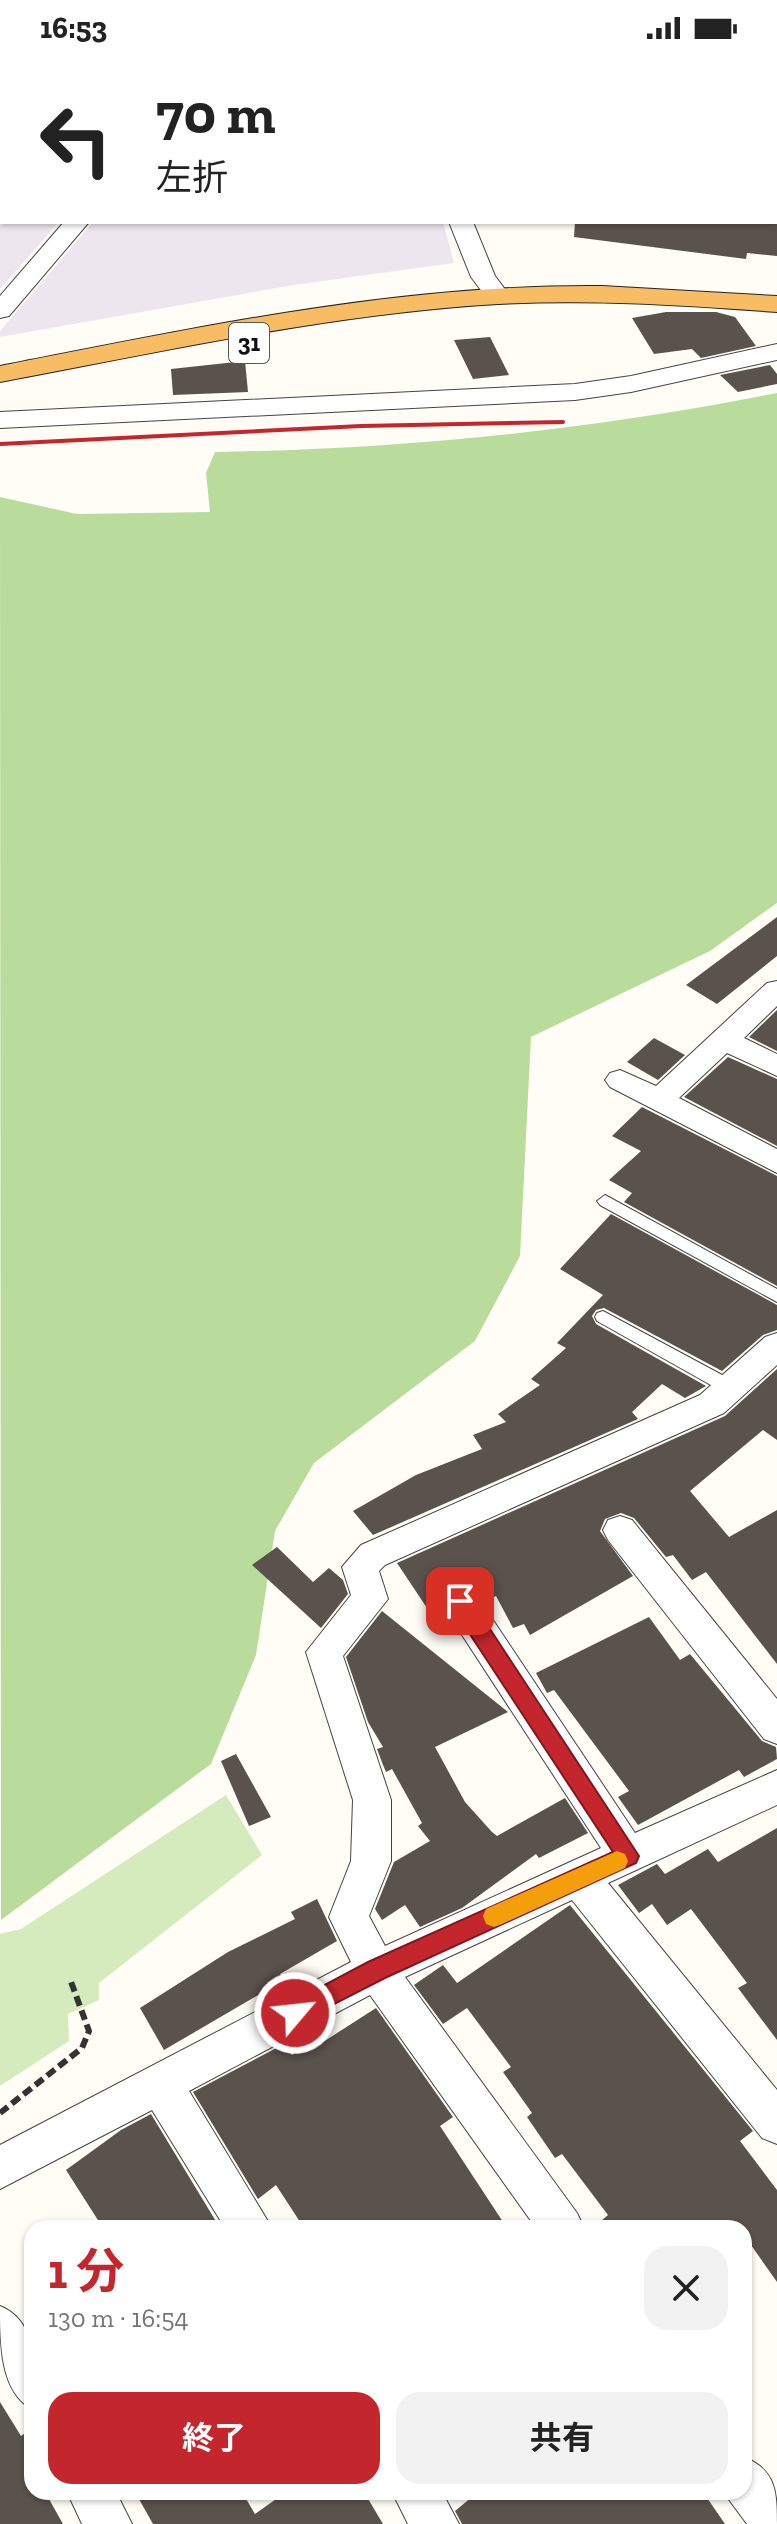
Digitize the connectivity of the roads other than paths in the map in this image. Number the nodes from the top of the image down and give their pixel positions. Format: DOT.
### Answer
graph roads {
  1 [pos="75,224"];
  2 [pos="462,224"];
  3 [pos="485,224"];
  4 [pos="498,296"];
  5 [pos="777,304"];
  6 [pos="0,311"];
  7 [pos="777,352"];
  8 [pos="0,374"];
  9 [pos="0,390"];
  10 [pos="0,420"];
  11 [pos="777,990"];
  12 [pos="726,1041"];
  13 [pos="777,1066"];
  14 [pos="620,1080"];
  15 [pos="659,1100"];
  16 [pos="777,1162"];
  17 [pos="605,1201"];
  18 [pos="777,1296"];
  19 [pos="603,1317"];
  20 [pos="777,1346"];
  21 [pos="731,1388"];
  22 [pos="620,1530"];
  23 [pos="460,1601"];
  24 [pos="777,1727"];
  25 [pos="777,1787"];
  26 [pos="628,1856"];
  27 [pos="579,1878"];
  28 [pos="376,1970"];
  29 [pos="160,2084"];
  30 [pos="777,2123"];
  31 [pos="0,2168"];
  32 [pos="245,2220"];
  33 [pos="556,2220"];
  34 [pos="0,2328"];
  35 [pos="24,2372"];
  36 [pos="752,2491"];
  37 [pos="94,2500"];
  38 [pos="420,2500"];
  39 [pos="108,2524"];
  40 [pos="435,2524"];
  41 [pos="775,2524"];
  1 -- 6 [label="street"];
  2 -- 4 [label="street"];
  3 -- 4 [label="street"];
  4 -- 5 [label="highway, 31"];
  4 -- 8 [label="highway, 31"];
  4 -- 9 [label="highway, 31"];
  7 -- 10 [label="street"];
  11 -- 12 [label="street"];
  12 -- 13 [label="street"];
  12 -- 15 [label="street"];
  14 -- 15 [label="street"];
  15 -- 16 [label="street"];
  17 -- 18 [label="lane"];
  19 -- 21 [label="lane"];
  20 -- 21 [label="street"];
  21 -- 28 [label="street"];
  22 -- 24 [label="street"];
  23 -- 26 [label="street"];
  25 -- 26 [label="street"];
  26 -- 27 [label="street"];
  27 -- 28 [label="street"];
  27 -- 30 [label="street"];
  28 -- 29 [label="street"];
  28 -- 33 [label="street"];
  29 -- 31 [label="street"];
  29 -- 32 [label="street"];
  34 -- 35 [label="street"];
  36 -- 41 [label="street"];
  37 -- 39 [label="street"];
  38 -- 40 [label="street"];
}
